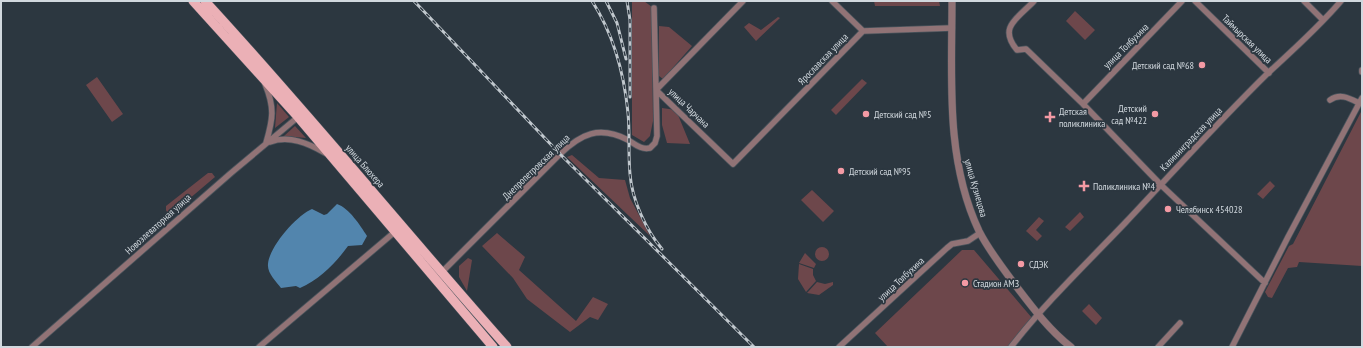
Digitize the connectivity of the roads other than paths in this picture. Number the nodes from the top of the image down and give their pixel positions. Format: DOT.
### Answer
graph roads {
  1 [pos="193,1"];
  2 [pos="205,1"];
  3 [pos="743,1"];
  4 [pos="832,1"];
  5 [pos="952,1"];
  6 [pos="1034,1"];
  7 [pos="1182,1"];
  8 [pos="1194,1"];
  9 [pos="1304,1"];
  10 [pos="1341,1"];
  11 [pos="654,8"];
  12 [pos="1323,20"];
  13 [pos="952,28"];
  14 [pos="863,31"];
  15 [pos="1269,73"];
  16 [pos="263,78"];
  17 [pos="656,90"];
  18 [pos="1330,100"];
  19 [pos="1361,101"];
  20 [pos="1083,104"];
  21 [pos="298,117"];
  22 [pos="266,144"];
  23 [pos="333,158"];
  24 [pos="733,164"];
  25 [pos="1161,185"];
  26 [pos="402,226"];
  27 [pos="394,232"];
  28 [pos="980,233"];
  29 [pos="438,276"];
  30 [pos="1265,283"];
  31 [pos="1038,314"];
  32 [pos="1180,323"];
  33 [pos="32,347"];
  34 [pos="259,347"];
  35 [pos="494,347"];
  36 [pos="507,347"];
  37 [pos="839,347"];
  38 [pos="1011,347"];
  39 [pos="1071,347"];
  40 [pos="1158,347"];
  41 [pos="1232,347"];
  1 -- 16 [label="main road, улица Блюхера"];
  2 -- 26 [label="main road, улица Блюхера"];
  3 -- 17 [label="street"];
  4 -- 14 [label="street"];
  5 -- 13 [label="street, улица Кузнецова"];
  6 -- 20 [label="street"];
  7 -- 20 [label="street, улица Толбухина"];
  8 -- 15 [label="street, Таймырская улица"];
  9 -- 12 [label="street"];
  10 -- 12 [label="street, Калининградская улица"];
  11 -- 17 [label="street, улица Чарчана"];
  12 -- 15 [label="street, Калининградская улица"];
  13 -- 14 [label="street, Ярославская улица"];
  13 -- 28 [label="street, улица Кузнецова"];
  14 -- 24 [label="street, Ярославская улица"];
  15 -- 25 [label="street, Калининградская улица"];
  16 -- 21 [label="main road, улица Блюхера"];
  16 -- 22 [label="street"];
  17 -- 24 [label="street, улица Чарчана"];
  17 -- 29 [label="street, Днепропетровская улица"];
  18 -- 19 [label="street"];
  19 -- 30 [label="street"];
  20 -- 25 [label="street"];
  21 -- 22 [label="street, Новоэлеваторная улица"];
  21 -- 23 [label="main road, улица Блюхера"];
  22 -- 23 [label="street"];
  22 -- 33 [label="street, Новоэлеваторная улица"];
  23 -- 27 [label="main road, улица Блюхера"];
  25 -- 30 [label="street"];
  25 -- 31 [label="street, Калининградская улица"];
  26 -- 27 [label="street"];
  26 -- 29 [label="main road, улица Блюхера"];
  27 -- 29 [label="main road, улица Блюхера"];
  27 -- 34 [label="street"];
  28 -- 31 [label="street, улица Кузнецова"];
  28 -- 37 [label="street, улица Толбухина"];
  29 -- 35 [label="main road, улица Блюхера"];
  29 -- 36 [label="main road, улица Блюхера"];
  30 -- 41 [label="street"];
  31 -- 38 [label="street, Калининградская улица"];
  31 -- 39 [label="street, улица Кузнецова"];
  32 -- 40 [label="street"];
}
